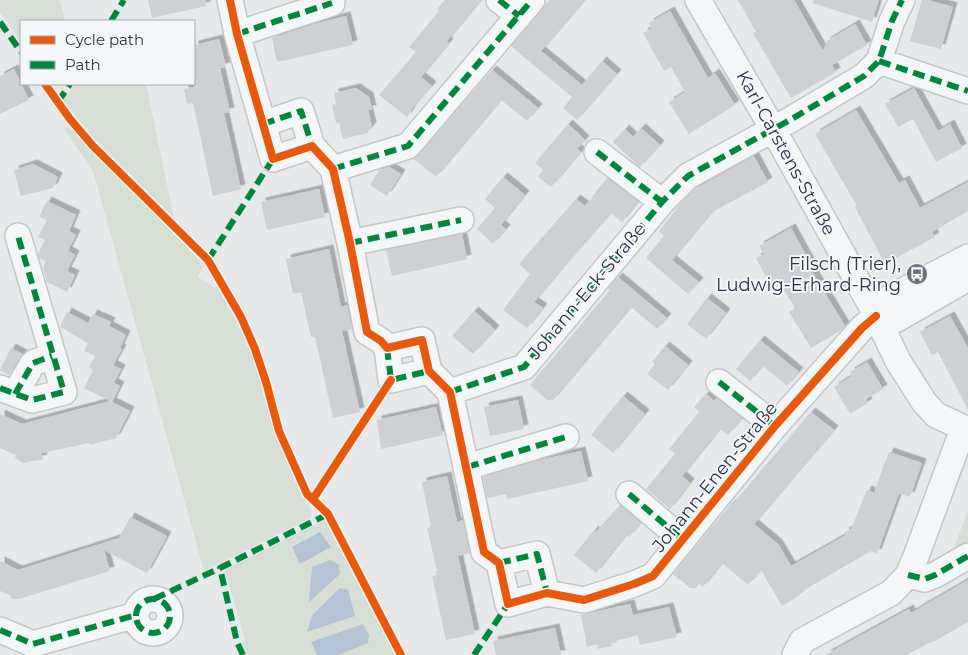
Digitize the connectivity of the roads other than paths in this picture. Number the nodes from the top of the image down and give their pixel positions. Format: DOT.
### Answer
graph roads {
  1 [pos="230,0"];
  2 [pos="499,0"];
  3 [pos="698,0"];
  4 [pos="902,0"];
  5 [pos="332,3"];
  6 [pos="525,8"];
  7 [pos="237,34"];
  8 [pos="879,61"];
  9 [pos="968,91"];
  10 [pos="263,124"];
  11 [pos="773,129"];
  12 [pos="312,146"];
  13 [pos="597,152"];
  14 [pos="333,169"];
  15 [pos="662,202"];
  16 [pos="460,220"];
  17 [pos="18,236"];
  18 [pos="350,243"];
  19 [pos="968,257"];
  20 [pos="968,278"];
  21 [pos="877,317"];
  22 [pos="386,348"];
  23 [pos="52,356"];
  24 [pos="429,371"];
  25 [pos="719,382"];
  26 [pos="8,391"];
  27 [pos="450,392"];
  28 [pos="776,426"];
  29 [pos="965,430"];
  30 [pos="566,438"];
  31 [pos="467,467"];
  32 [pos="629,494"];
  33 [pos="683,540"];
  34 [pos="968,556"];
  35 [pos="499,564"];
  36 [pos="908,575"];
  37 [pos="547,593"];
  38 [pos="136,615"];
  39 [pos="0,630"];
  40 [pos="795,655"];
  1 -- 7 [label="street"];
  2 -- 6 [label="street"];
  3 -- 11 [label="street, Karl-Carstens-Straße"];
  4 -- 8 [label="street"];
  5 -- 7 [label="street"];
  6 -- 14 [label="street"];
  7 -- 10 [label="street"];
  8 -- 9 [label="street"];
  8 -- 11 [label="street, Johann-Eck-Straße"];
  10 -- 12 [label="street"];
  10 -- 12 [label="street"];
  11 -- 15 [label="street, Johann-Eck-Straße"];
  11 -- 21 [label="street, Karl-Carstens-Straße"];
  12 -- 14 [label="street"];
  13 -- 15 [label="street"];
  14 -- 18 [label="street"];
  15 -- 27 [label="street, Johann-Eck-Straße"];
  16 -- 18 [label="street"];
  17 -- 23 [label="street"];
  18 -- 22 [label="street"];
  19 -- 21 [label="street"];
  20 -- 21 [label="street"];
  21 -- 28 [label="street, Johann-Enen-Straße"];
  21 -- 29 [label="street, Karl-Carstens-Straße"];
  22 -- 24 [label="street"];
  22 -- 24 [label="street"];
  23 -- 26 [label="street"];
  23 -- 26 [label="street"];
  24 -- 27 [label="street"];
  25 -- 28 [label="street, Johann-Enen-Straße"];
  27 -- 31 [label="street"];
  28 -- 33 [label="street, Johann-Enen-Straße"];
  29 -- 36 [label="street"];
  30 -- 31 [label="street"];
  31 -- 35 [label="street"];
  32 -- 33 [label="street, Johann-Enen-Straße"];
  33 -- 37 [label="street, Johann-Enen-Straße"];
  34 -- 36 [label="street"];
  35 -- 37 [label="street"];
  35 -- 37 [label="street"];
  36 -- 40 [label="street"];
  38 -- 39 [label="street"];
}
